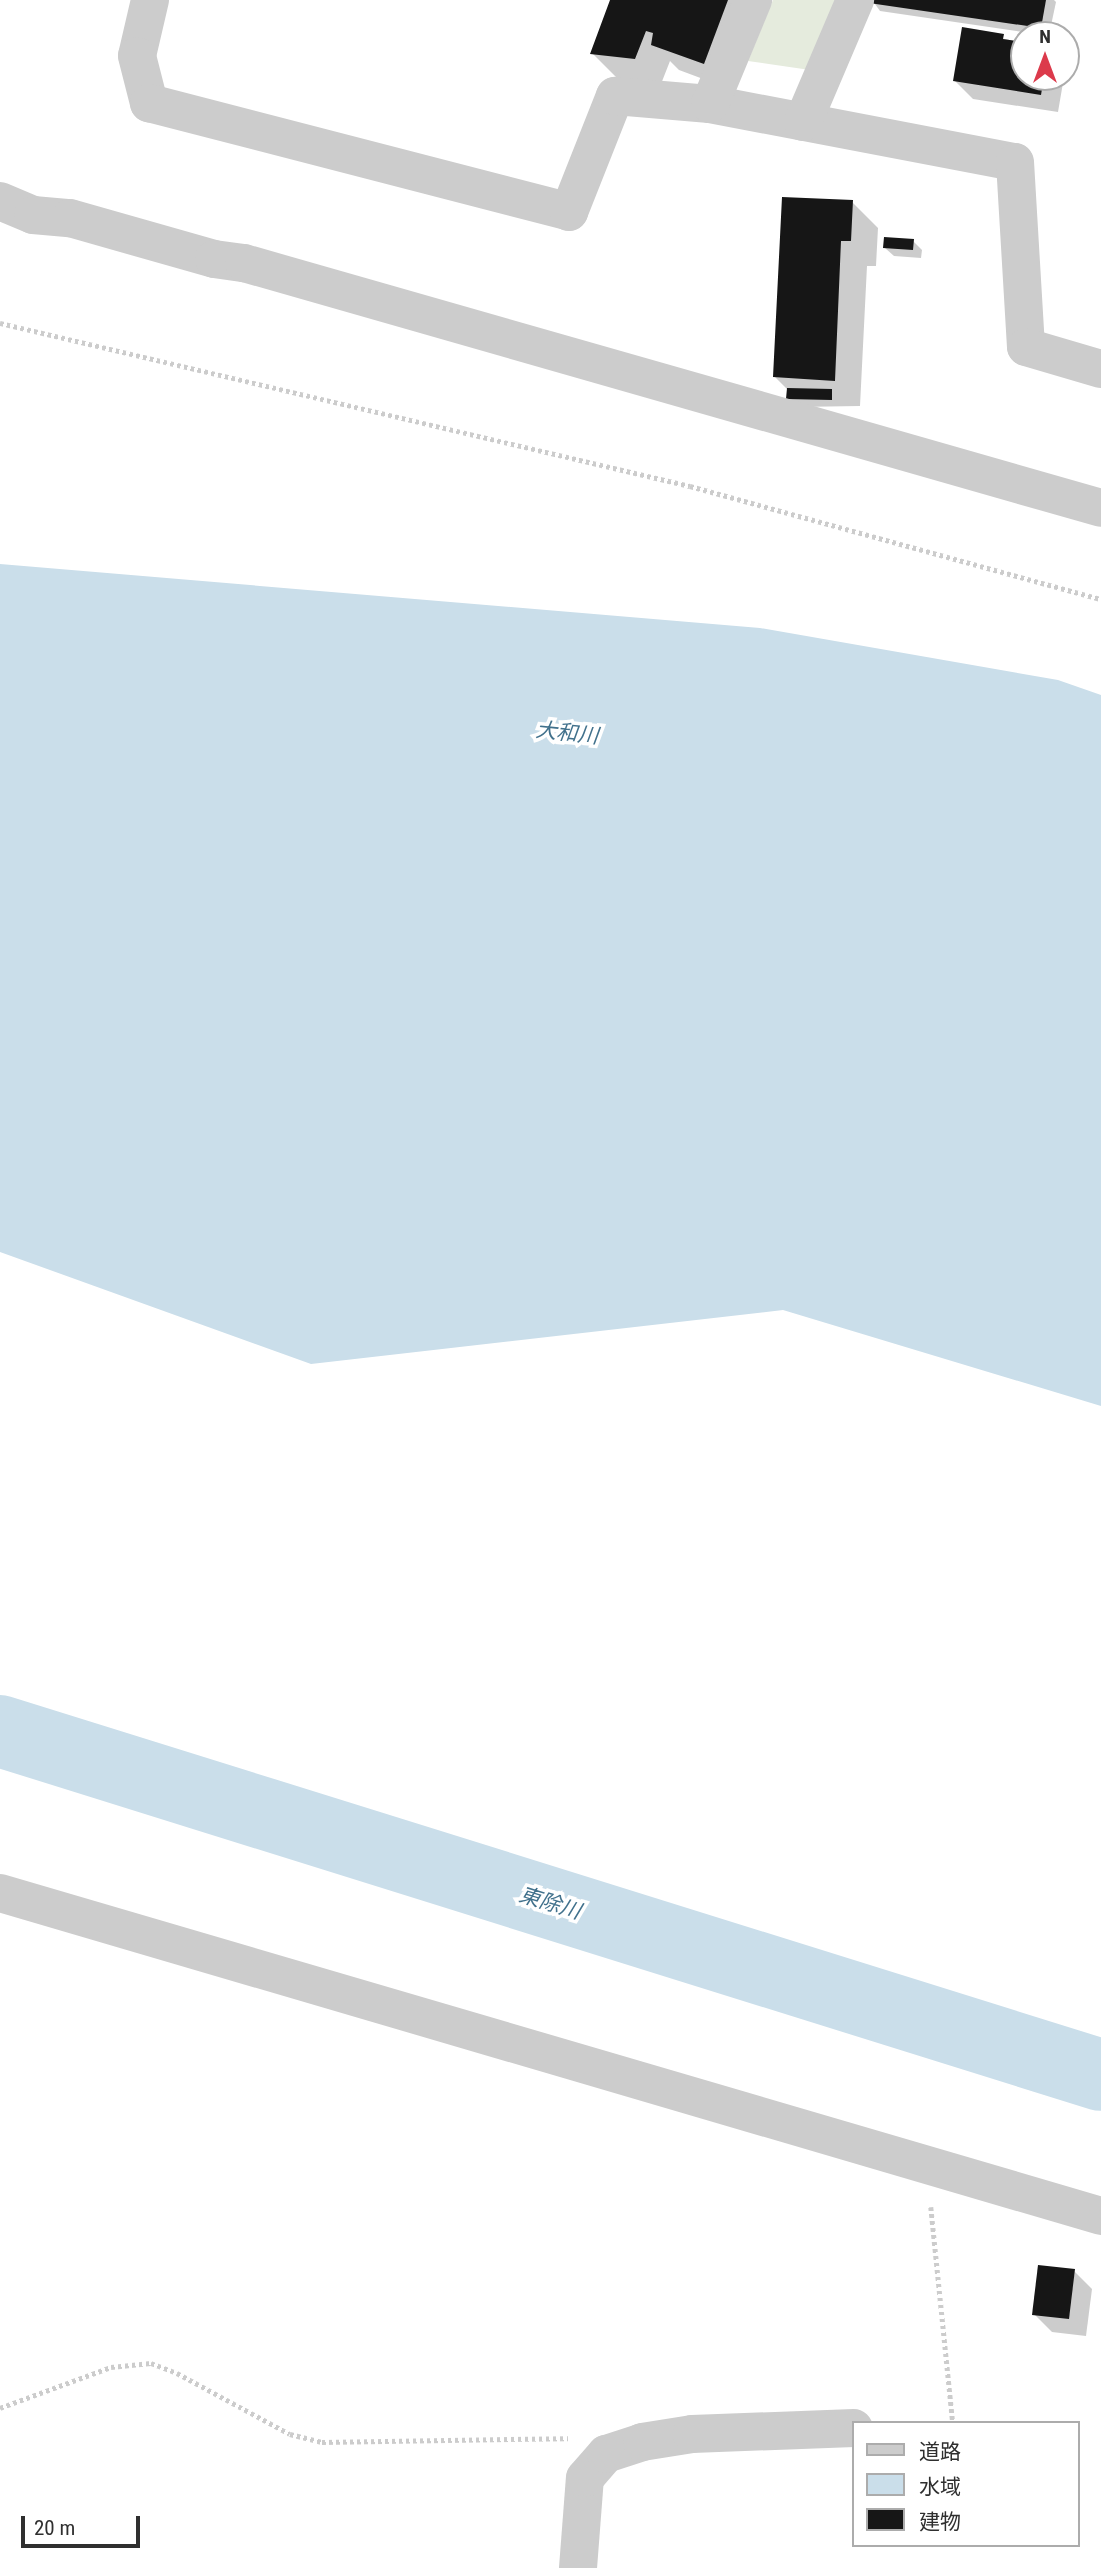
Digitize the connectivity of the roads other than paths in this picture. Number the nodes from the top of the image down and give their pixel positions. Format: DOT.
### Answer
graph roads {
  1 [pos="150,0"];
  2 [pos="753,0"];
  3 [pos="855,0"];
  4 [pos="710,104"];
  5 [pos="803,122"];
  6 [pos="0,201"];
  7 [pos="1101,369"];
  8 [pos="1101,508"];
  9 [pos="0,1893"];
  10 [pos="1101,2216"];
  11 [pos="852,2428"];
  12 [pos="578,2568"];
  1 -- 4 [label="street"];
  2 -- 4 [label="street"];
  3 -- 5 [label="street"];
  4 -- 5 [label="street"];
  5 -- 7 [label="street"];
  6 -- 8 [label="street"];
  9 -- 10 [label="street"];
  11 -- 12 [label="street"];
}
